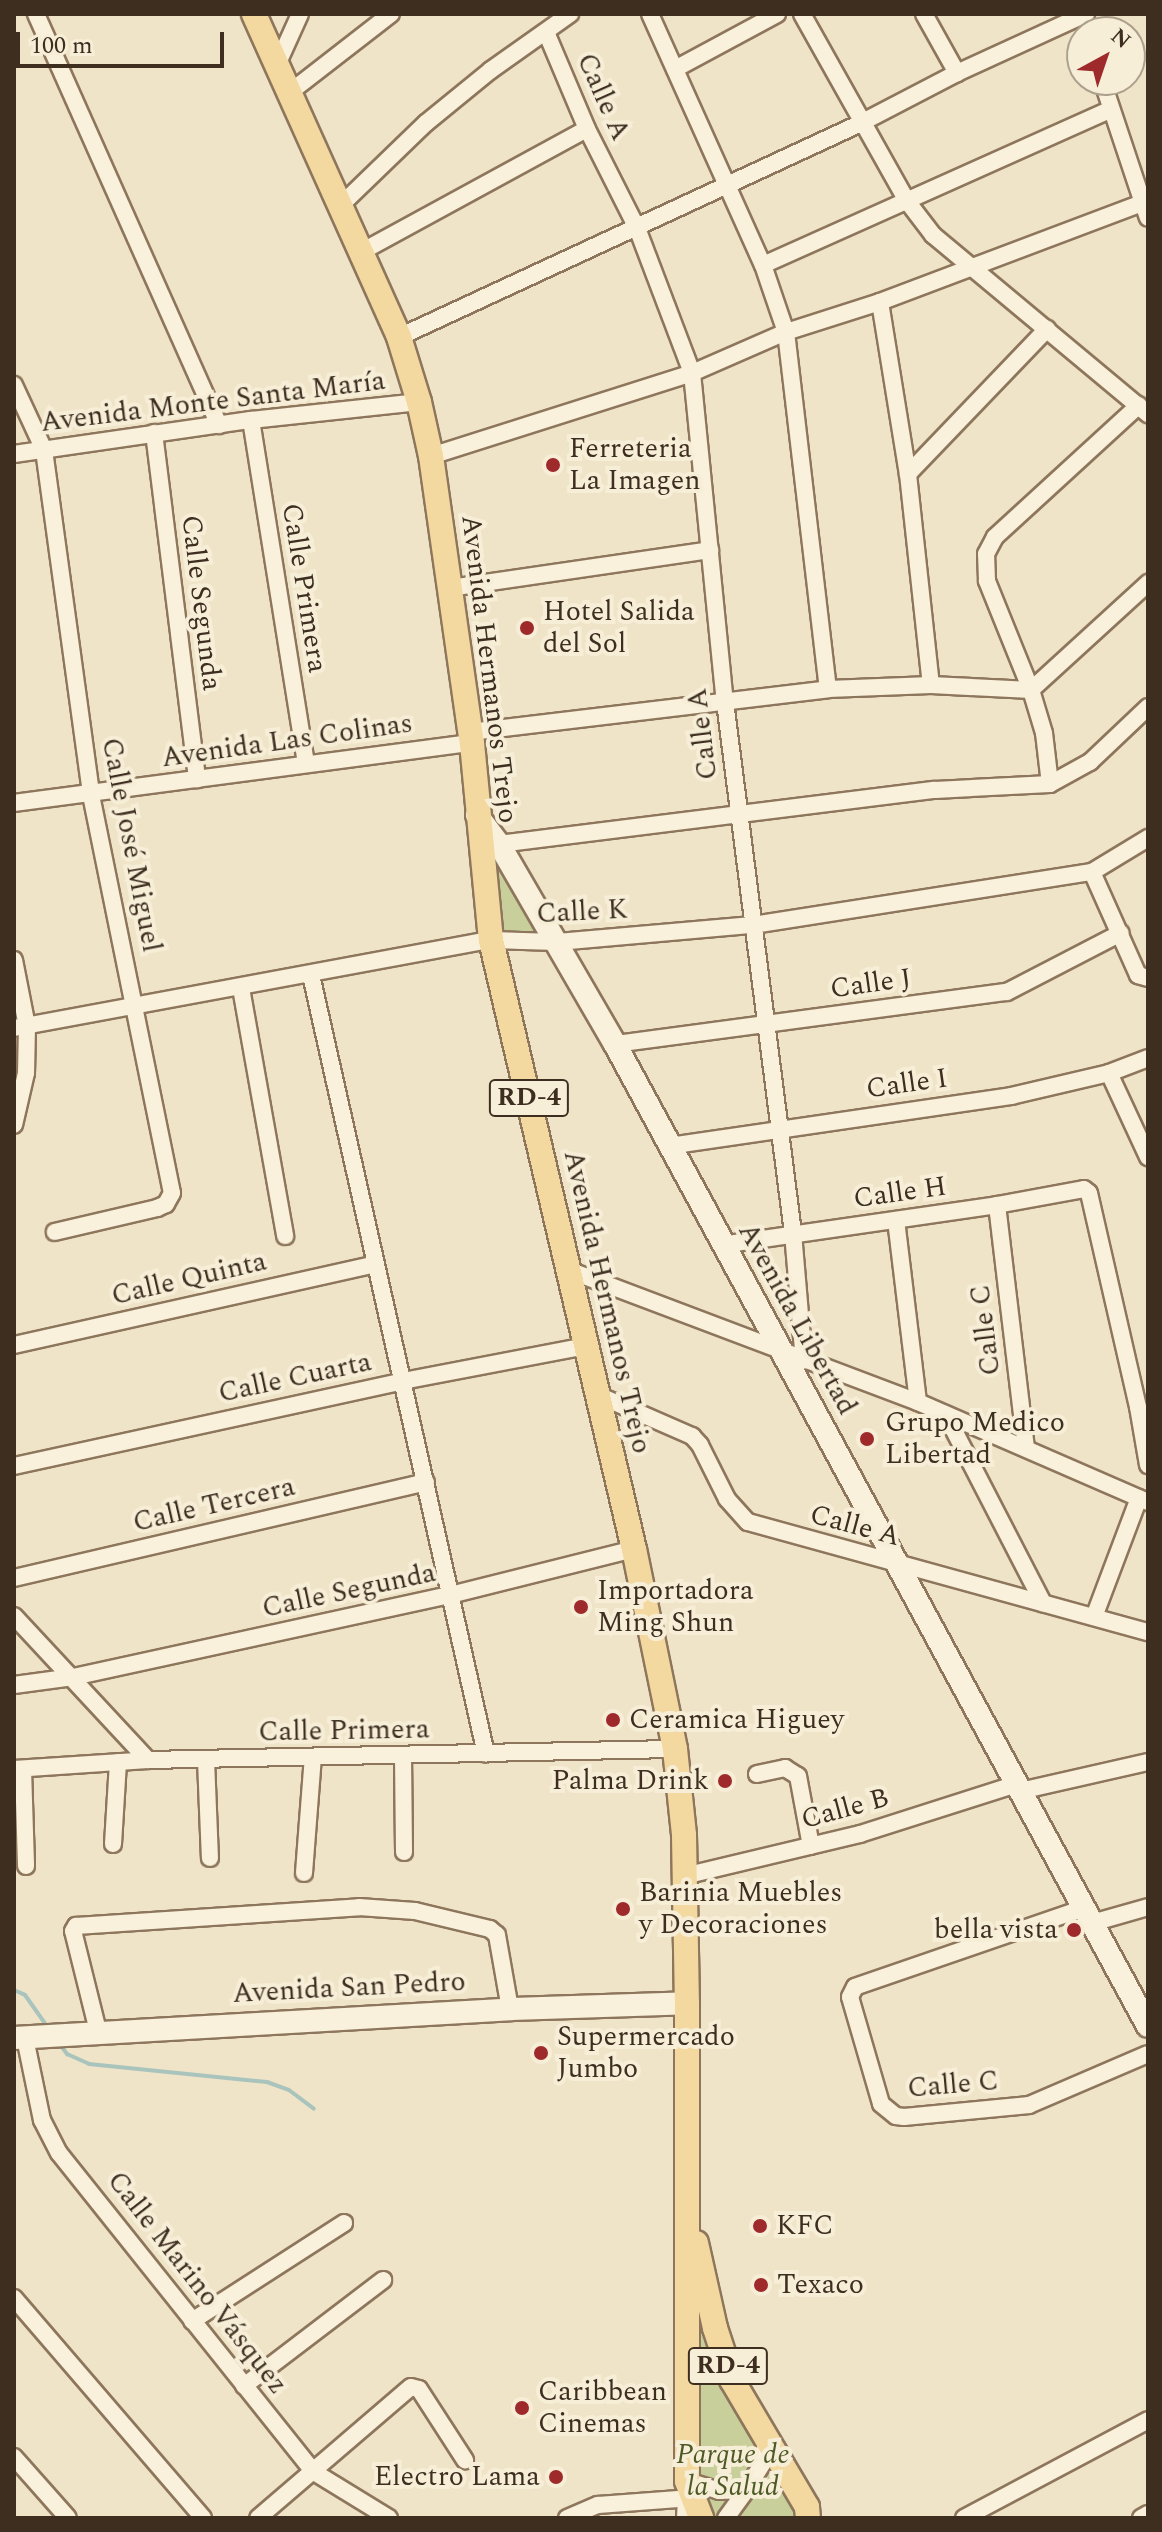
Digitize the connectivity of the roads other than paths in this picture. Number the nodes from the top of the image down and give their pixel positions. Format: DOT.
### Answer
graph roads {
  1 [pos="36,14"];
  2 [pos="254,14"];
  3 [pos="300,14"];
  4 [pos="391,14"];
  5 [pos="570,14"];
  6 [pos="650,14"];
  7 [pos="777,14"];
  8 [pos="802,14"];
  9 [pos="924,14"];
  10 [pos="1066,28"];
  11 [pos="546,32"];
  12 [pos="277,65"];
  13 [pos="675,69"];
  14 [pos="957,73"];
  15 [pos="289,93"];
  16 [pos="1107,96"];
  17 [pos="1111,109"];
  18 [pos="861,123"];
  19 [pos="587,129"];
  20 [pos="725,184"];
  21 [pos="907,201"];
  22 [pos="341,205"];
  23 [pos="1145,210"];
  24 [pos="637,228"];
  25 [pos="361,252"];
  26 [pos="763,265"];
  27 [pos="971,268"];
  28 [pos="880,302"];
  29 [pos="1047,329"];
  30 [pos="786,332"];
  31 [pos="399,337"];
  32 [pos="692,373"];
  33 [pos="14,385"];
  34 [pos="419,402"];
  35 [pos="1143,409"];
  36 [pos="251,420"];
  37 [pos="219,425"];
  38 [pos="154,433"];
  39 [pos="44,450"];
  40 [pos="14,454"];
  41 [pos="431,456"];
  42 [pos="908,474"];
  43 [pos="710,550"];
  44 [pos="1148,583"];
  45 [pos="450,588"];
  46 [pos="931,685"];
  47 [pos="828,689"];
  48 [pos="1031,690"];
  49 [pos="725,702"];
  50 [pos="1148,707"];
  51 [pos="471,737"];
  52 [pos="306,764"];
  53 [pos="197,779"];
  54 [pos="1050,784"];
  55 [pos="91,795"];
  56 [pos="14,803"];
  57 [pos="477,815"];
  58 [pos="739,815"];
  59 [pos="1148,838"];
  60 [pos="499,844"];
  61 [pos="1092,872"];
  62 [pos="753,925"];
  63 [pos="1121,933"];
  64 [pos="491,940"];
  65 [pos="557,942"];
  66 [pos="14,960"];
  67 [pos="311,975"];
  68 [pos="1148,978"];
  69 [pos="241,988"];
  70 [pos="136,1006"];
  71 [pos="763,1025"];
  72 [pos="21,1027"];
  73 [pos="615,1044"];
  74 [pos="1148,1058"];
  75 [pos="1109,1073"];
  76 [pos="14,1125"];
  77 [pos="778,1127"];
  78 [pos="669,1146"];
  79 [pos="1148,1157"];
  80 [pos="997,1205"];
  81 [pos="896,1220"];
  82 [pos="55,1232"];
  83 [pos="793,1233"];
  84 [pos="285,1236"];
  85 [pos="721,1245"];
  86 [pos="375,1264"];
  87 [pos="571,1271"];
  88 [pos="14,1345"];
  89 [pos="587,1346"];
  90 [pos="780,1352"];
  91 [pos="804,1361"];
  92 [pos="403,1381"];
  93 [pos="598,1395"];
  94 [pos="918,1402"];
  95 [pos="946,1415"];
  96 [pos="1026,1448"];
  97 [pos="1148,1465"];
  98 [pos="14,1466"];
  99 [pos="426,1482"];
  100 [pos="1143,1500"];
  101 [pos="634,1549"];
  102 [pos="898,1564"];
  103 [pos="14,1578"];
  104 [pos="450,1595"];
  105 [pos="1043,1603"];
  106 [pos="14,1616"];
  107 [pos="1094,1617"];
  108 [pos="1148,1632"];
  109 [pos="73,1677"];
  110 [pos="14,1685"];
  111 [pos="675,1749"];
  112 [pos="486,1754"];
  113 [pos="403,1755"];
  114 [pos="313,1757"];
  115 [pos="148,1760"];
  116 [pos="206,1760"];
  117 [pos="118,1762"];
  118 [pos="1148,1762"];
  119 [pos="18,1769"];
  120 [pos="757,1774"];
  121 [pos="1018,1787"];
  122 [pos="113,1844"];
  123 [pos="811,1846"];
  124 [pos="404,1852"];
  125 [pos="210,1858"];
  126 [pos="26,1866"];
  127 [pos="304,1873"];
  128 [pos="684,1876"];
  129 [pos="1148,1907"];
  130 [pos="1088,1916"];
  131 [pos="687,2003"];
  132 [pos="510,2009"];
  133 [pos="1148,2026"];
  134 [pos="98,2031"];
  135 [pos="36,2037"];
  136 [pos="1148,2054"];
  137 [pos="686,2210"];
  138 [pos="344,2223"];
  139 [pos="383,2280"];
  140 [pos="14,2298"];
  141 [pos="192,2321"];
  142 [pos="685,2377"];
  143 [pos="732,2380"];
  144 [pos="244,2386"];
  145 [pos="1148,2420"];
  146 [pos="767,2437"];
  147 [pos="14,2457"];
  148 [pos="465,2460"];
  149 [pos="314,2472"];
  150 [pos="746,2490"];
  151 [pos="690,2503"];
  152 [pos="809,2514"];
  153 [pos="1148,2514"];
  154 [pos="68,2518"];
  155 [pos="203,2518"];
  156 [pos="258,2518"];
  157 [pos="389,2518"];
  158 [pos="567,2518"];
  159 [pos="726,2518"];
  160 [pos="964,2518"];
  161 [pos="1141,2518"];
  1 -- 37 [label="street"];
  2 -- 12 [label="main road, Avenida Hermanos Trejo / RD-4"];
  3 -- 12 [label="street"];
  4 -- 15 [label="street"];
  5 -- 11 [label="street"];
  6 -- 13 [label="street"];
  7 -- 13 [label="street"];
  8 -- 18 [label="street"];
  9 -- 14 [label="street"];
  10 -- 14 [label="street"];
  11 -- 19 [label="street, Calle A"];
  11 -- 22 [label="street"];
  12 -- 15 [label="main road, Avenida Hermanos Trejo / RD-4"];
  13 -- 20 [label="street"];
  14 -- 18 [label="street"];
  15 -- 22 [label="main road, Avenida Hermanos Trejo / RD-4"];
  16 -- 17 [label="street"];
  17 -- 21 [label="street"];
  17 -- 23 [label="street"];
  18 -- 20 [label="street"];
  18 -- 21 [label="street"];
  19 -- 24 [label="street, Calle A"];
  19 -- 25 [label="street"];
  20 -- 24 [label="street"];
  20 -- 26 [label="street"];
  21 -- 26 [label="street"];
  21 -- 27 [label="street"];
  22 -- 25 [label="main road, Avenida Hermanos Trejo / RD-4"];
  23 -- 27 [label="street"];
  24 -- 31 [label="street"];
  24 -- 32 [label="street, Calle A"];
  25 -- 31 [label="main road, Avenida Hermanos Trejo / RD-4"];
  26 -- 30 [label="street"];
  27 -- 28 [label="street"];
  27 -- 29 [label="street"];
  28 -- 30 [label="street"];
  28 -- 42 [label="street"];
  29 -- 35 [label="street"];
  29 -- 42 [label="street"];
  30 -- 32 [label="street"];
  30 -- 47 [label="street"];
  31 -- 34 [label="main road, Avenida Hermanos Trejo / RD-4"];
  32 -- 41 [label="street"];
  32 -- 43 [label="street, Calle A"];
  33 -- 39 [label="street, Calle José Miguel"];
  34 -- 36 [label="street, Avenida Monte Santa María"];
  34 -- 41 [label="main road, Avenida Hermanos Trejo / RD-4"];
  35 -- 48 [label="street"];
  36 -- 37 [label="street, Avenida Monte Santa María"];
  36 -- 52 [label="street, Calle Primera"];
  37 -- 38 [label="street, Avenida Monte Santa María"];
  38 -- 39 [label="street, Avenida Monte Santa María"];
  38 -- 53 [label="street, Calle Segunda"];
  39 -- 40 [label="street, Avenida Monte Santa María"];
  39 -- 55 [label="street, Calle José Miguel"];
  41 -- 45 [label="main road, Avenida Hermanos Trejo / RD-4"];
  42 -- 46 [label="street"];
  43 -- 45 [label="street"];
  43 -- 49 [label="street, Calle A"];
  44 -- 48 [label="street"];
  45 -- 51 [label="main road, Avenida Hermanos Trejo / RD-4"];
  46 -- 47 [label="street, Avenida Las Colinas"];
  46 -- 48 [label="street, Avenida Las Colinas"];
  47 -- 49 [label="street, Avenida Las Colinas"];
  48 -- 54 [label="street"];
  49 -- 51 [label="street, Avenida Las Colinas"];
  49 -- 58 [label="street, Calle A"];
  50 -- 54 [label="street"];
  51 -- 52 [label="street, Avenida Las Colinas"];
  51 -- 57 [label="main road, Avenida Hermanos Trejo / RD-4"];
  52 -- 53 [label="street, Avenida Las Colinas"];
  53 -- 55 [label="street, Avenida Las Colinas"];
  54 -- 58 [label="street"];
  55 -- 56 [label="street, Avenida Las Colinas"];
  55 -- 70 [label="street, Calle José Miguel"];
  57 -- 60 [label="street, Avenida Libertad"];
  57 -- 64 [label="main road, Avenida Hermanos Trejo / RD-4"];
  58 -- 60 [label="street"];
  58 -- 62 [label="street, Calle A"];
  59 -- 61 [label="street, Calle K"];
  60 -- 65 [label="street, Avenida Libertad"];
  61 -- 62 [label="street, Calle K"];
  61 -- 63 [label="street"];
  62 -- 65 [label="street, Calle K"];
  62 -- 71 [label="street, Calle A"];
  63 -- 68 [label="street"];
  63 -- 71 [label="street, Calle J"];
  64 -- 65 [label="street, Calle K"];
  64 -- 67 [label="street, Calle K"];
  64 -- 87 [label="main road, Avenida Hermanos Trejo / RD-4"];
  65 -- 73 [label="street, Avenida Libertad"];
  66 -- 72 [label="street"];
  67 -- 69 [label="street, Calle K"];
  67 -- 86 [label="street"];
  69 -- 70 [label="street, Calle K"];
  69 -- 84 [label="street"];
  70 -- 72 [label="street, Calle K"];
  70 -- 82 [label="street, Calle José Miguel"];
  71 -- 73 [label="street, Calle J"];
  71 -- 77 [label="street, Calle A"];
  72 -- 76 [label="street"];
  73 -- 78 [label="street, Avenida Libertad"];
  74 -- 75 [label="street, Calle I"];
  75 -- 77 [label="street, Calle I"];
  75 -- 79 [label="street"];
  77 -- 78 [label="street, Calle I"];
  77 -- 83 [label="street, Calle A"];
  78 -- 85 [label="street, Avenida Libertad"];
  80 -- 81 [label="street, Calle H"];
  80 -- 96 [label="street, Calle C"];
  80 -- 97 [label="street, Calle H"];
  81 -- 83 [label="street, Calle H"];
  81 -- 94 [label="street"];
  83 -- 85 [label="street, Calle H"];
  83 -- 91 [label="street, Calle A"];
  85 -- 90 [label="street, Avenida Libertad"];
  86 -- 88 [label="street, Calle Quinta"];
  86 -- 92 [label="street"];
  87 -- 89 [label="main road, Avenida Hermanos Trejo / RD-4"];
  87 -- 90 [label="street"];
  89 -- 92 [label="street, Calle Cuarta"];
  89 -- 93 [label="main road, Avenida Hermanos Trejo / RD-4"];
  90 -- 91 [label="street"];
  90 -- 102 [label="street, Avenida Libertad"];
  91 -- 94 [label="street"];
  92 -- 98 [label="street, Calle Cuarta"];
  92 -- 99 [label="street"];
  93 -- 101 [label="main road, Avenida Hermanos Trejo / RD-4"];
  93 -- 102 [label="street, Calle A"];
  94 -- 95 [label="street"];
  95 -- 96 [label="street"];
  95 -- 105 [label="street"];
  96 -- 100 [label="street"];
  99 -- 103 [label="street, Calle Tercera"];
  99 -- 104 [label="street"];
  100 -- 107 [label="street"];
  101 -- 104 [label="street, Calle Segunda"];
  101 -- 111 [label="main road, Avenida Hermanos Trejo / RD-4"];
  102 -- 105 [label="street, Calle A"];
  102 -- 121 [label="street, Avenida Libertad"];
  104 -- 109 [label="street, Calle Segunda"];
  104 -- 112 [label="street"];
  105 -- 107 [label="street, Calle A"];
  106 -- 109 [label="street"];
  107 -- 108 [label="street, Calle A"];
  109 -- 110 [label="street"];
  109 -- 115 [label="street"];
  111 -- 112 [label="street, Calle Primera"];
  111 -- 128 [label="main road, Avenida Hermanos Trejo / RD-4"];
  112 -- 113 [label="street, Calle Primera"];
  113 -- 114 [label="street, Calle Primera"];
  113 -- 124 [label="street"];
  114 -- 116 [label="street, Calle Primera"];
  114 -- 127 [label="street"];
  115 -- 116 [label="street, Calle Primera"];
  115 -- 117 [label="street, Calle Primera"];
  116 -- 125 [label="street"];
  117 -- 119 [label="street, Calle Primera"];
  117 -- 122 [label="street"];
  118 -- 121 [label="street, Calle B"];
  119 -- 126 [label="street"];
  120 -- 123 [label="street"];
  121 -- 123 [label="street, Calle B"];
  121 -- 130 [label="street, Avenida Libertad"];
  123 -- 128 [label="street, Calle B"];
  128 -- 131 [label="main road, Avenida Hermanos Trejo / RD-4"];
  129 -- 130 [label="street, Calle C"];
  130 -- 133 [label="street, Avenida Libertad"];
  130 -- 136 [label="street, Calle C"];
  131 -- 132 [label="street, Avenida San Pedro"];
  131 -- 137 [label="main road, Avenida Hermanos Trejo / RD-4"];
  132 -- 134 [label="street, Avenida San Pedro"];
  132 -- 134 [label="street"];
  134 -- 135 [label="street, Avenida San Pedro"];
  135 -- 141 [label="street, Calle Marino Vásquez"];
  137 -- 142 [label="main road, Avenida Hermanos Trejo / RD-4"];
  137 -- 143 [label="main road, Avenida Hermanos Trejo / RD-4"];
  138 -- 141 [label="street"];
  139 -- 144 [label="street"];
  140 -- 155 [label="street"];
  141 -- 144 [label="street, Calle Marino Vásquez"];
  142 -- 143 [label="main road"];
  142 -- 151 [label="main road, Avenida Hermanos Trejo / RD-4"];
  143 -- 146 [label="main road, Avenida Hermanos Trejo / RD-4"];
  144 -- 149 [label="street, Calle Marino Vásquez"];
  145 -- 160 [label="street"];
  146 -- 150 [label="street"];
  146 -- 152 [label="main road, Avenida Hermanos Trejo / RD-4"];
  147 -- 154 [label="street"];
  148 -- 149 [label="street"];
  149 -- 156 [label="street"];
  149 -- 157 [label="street, Calle Marino Vásquez"];
  150 -- 151 [label="street"];
  150 -- 159 [label="street"];
  151 -- 158 [label="street"];
  153 -- 161 [label="street"];
}
